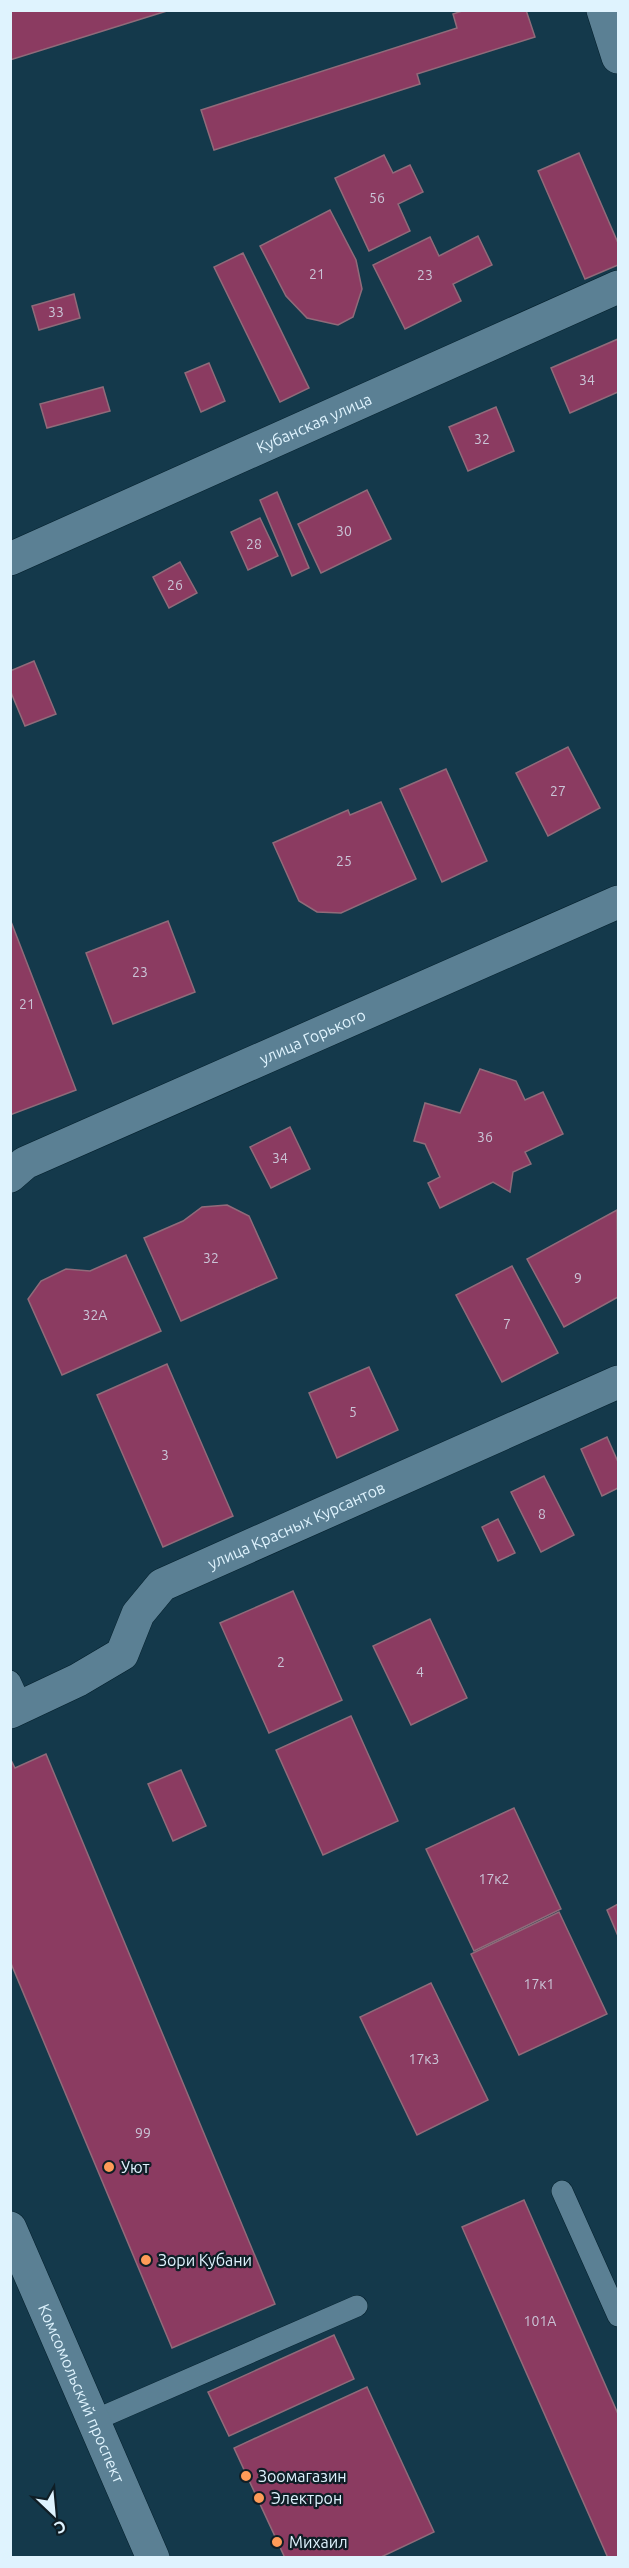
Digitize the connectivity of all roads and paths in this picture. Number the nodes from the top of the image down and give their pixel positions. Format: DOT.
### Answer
graph roads {
  1 [pos="603,10"];
  2 [pos="618,57"];
  3 [pos="618,287"];
  4 [pos="10,559"];
  5 [pos="618,902"];
  6 [pos="10,1176"];
  7 [pos="618,1382"];
  8 [pos="14,1700"];
  9 [pos="562,2191"];
  10 [pos="10,2228"];
  11 [pos="357,2306"];
  12 [pos="618,2316"];
  13 [pos="95,2420"];
  14 [pos="153,2558"];
  1 -- 2 [label="street"];
  3 -- 4 [label="street, Кубанская улица"];
  5 -- 6 [label="street, улица Горького"];
  7 -- 8 [label="street, улица Красных Курсантов"];
  9 -- 12 [label="lane"];
  10 -- 13 [label="street, Комсомольский проспект"];
  11 -- 13 [label="lane"];
  13 -- 14 [label="street, Комсомольский проспект"];
}
